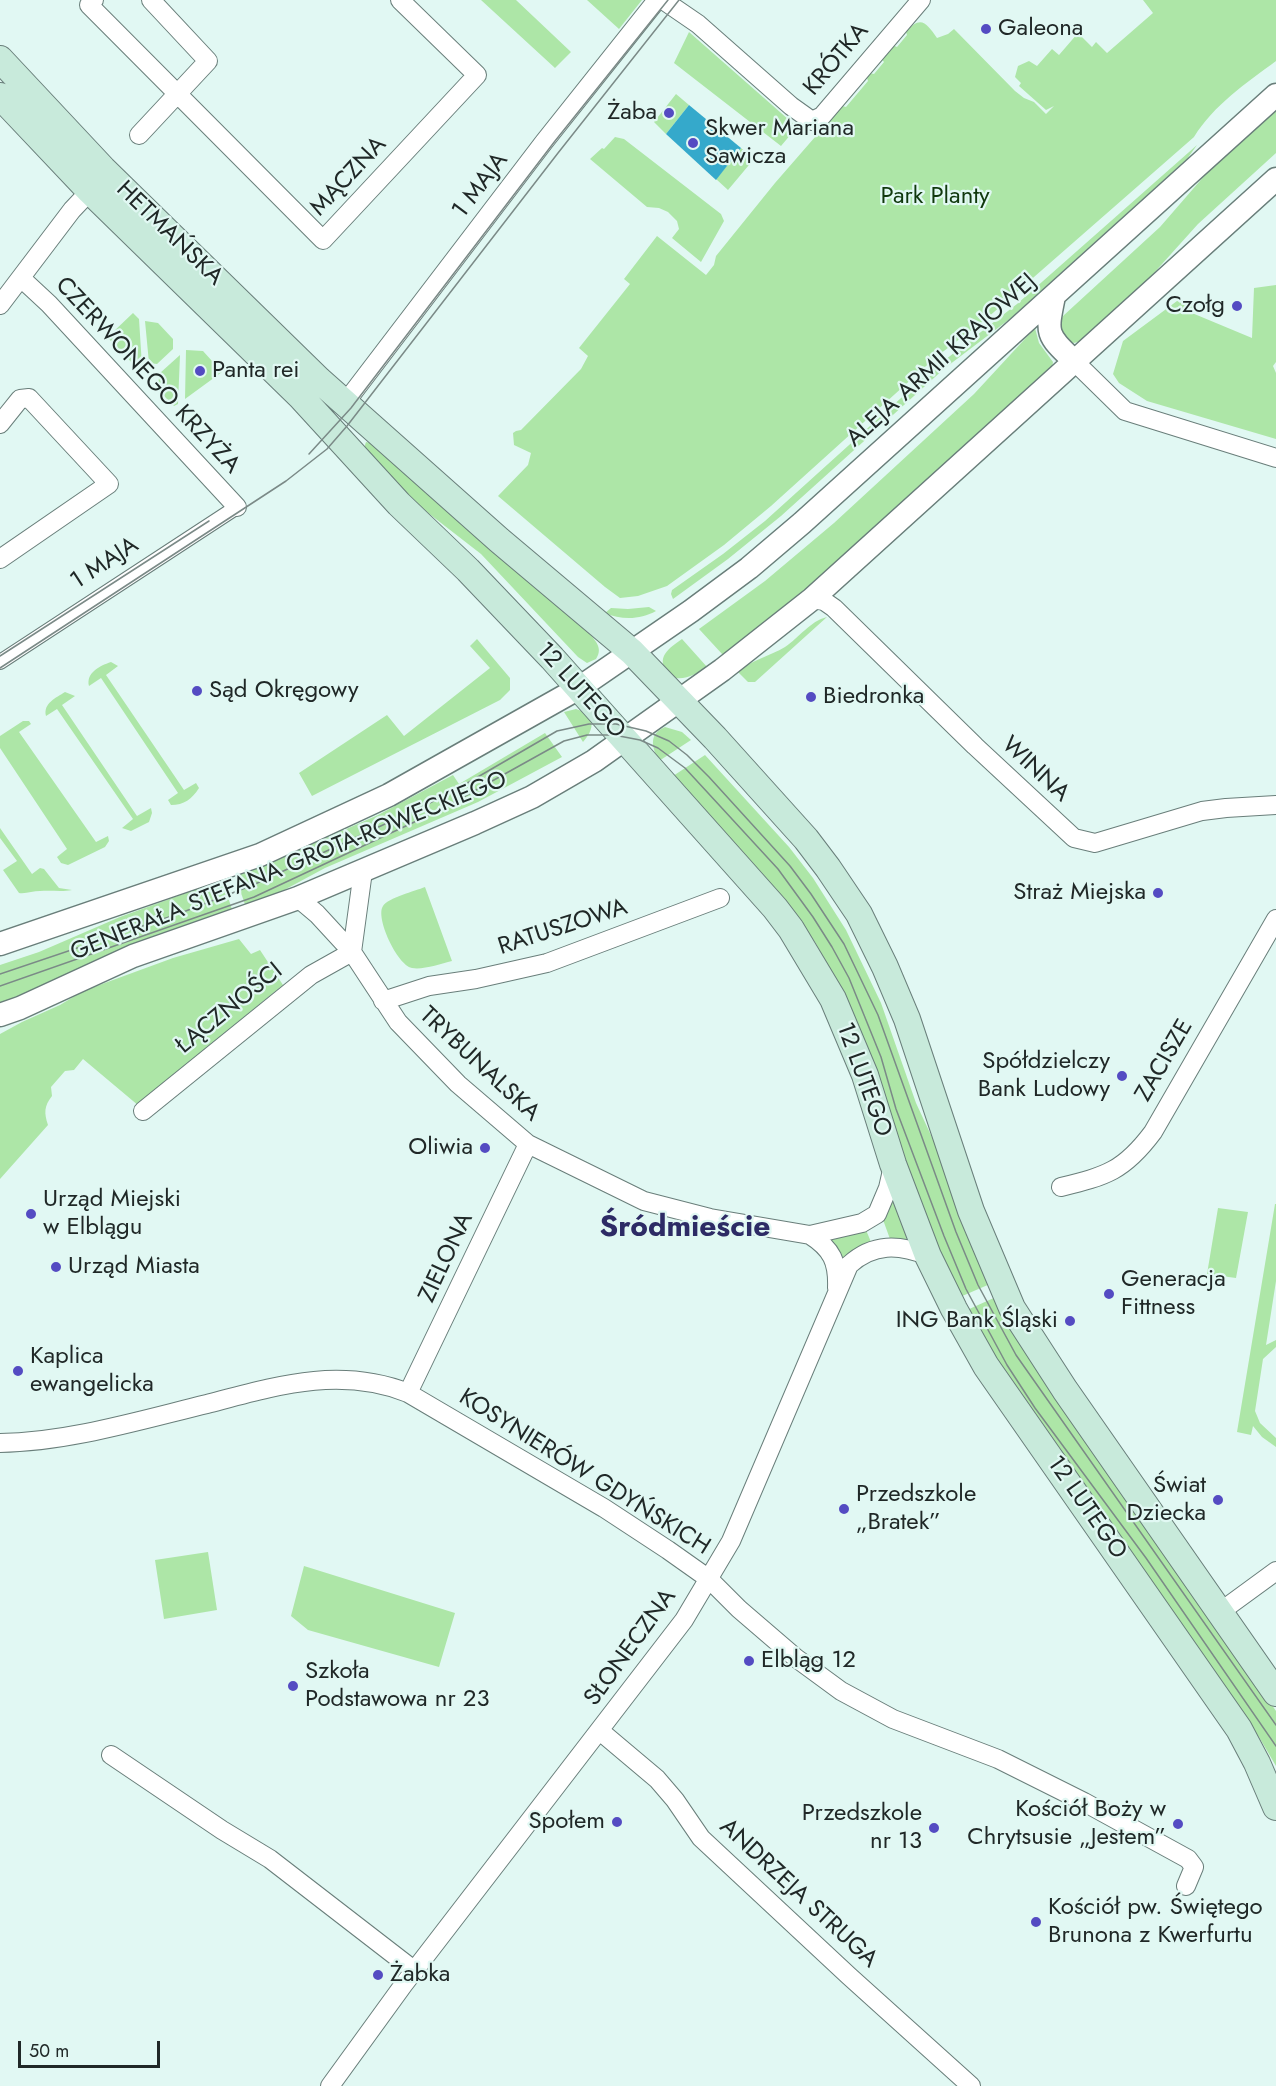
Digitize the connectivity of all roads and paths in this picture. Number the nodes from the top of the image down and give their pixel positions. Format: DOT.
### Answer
graph roads {
  1 [pos="94,0"];
  2 [pos="151,0"];
  3 [pos="400,0"];
  4 [pos="657,0"];
  5 [pos="663,0"];
  6 [pos="919,2"];
  7 [pos="0,59"];
  8 [pos="178,95"];
  9 [pos="1276,95"];
  10 [pos="0,96"];
  11 [pos="139,135"];
  12 [pos="1276,179"];
  13 [pos="90,191"];
  14 [pos="21,278"];
  15 [pos="1054,296"];
  16 [pos="0,305"];
  17 [pos="1075,362"];
  18 [pos="345,403"];
  19 [pos="0,424"];
  20 [pos="336,434"];
  21 [pos="1276,458"];
  22 [pos="237,507"];
  23 [pos="0,559"];
  24 [pos="812,599"];
  25 [pos="632,652"];
  26 [pos="0,662"];
  27 [pos="579,688"];
  28 [pos="678,700"];
  29 [pos="624,740"];
  30 [pos="1276,806"];
  31 [pos="363,871"];
  32 [pos="298,898"];
  33 [pos="720,898"];
  34 [pos="1276,919"];
  35 [pos="0,944"];
  36 [pos="352,952"];
  37 [pos="383,1001"];
  38 [pos="0,1015"];
  39 [pos="143,1111"];
  40 [pos="528,1144"];
  41 [pos="893,1164"];
  42 [pos="1061,1187"];
  43 [pos="810,1235"];
  44 [pos="928,1256"];
  45 [pos="836,1292"];
  46 [pos="408,1393"];
  47 [pos="0,1443"];
  48 [pos="1276,1571"];
  49 [pos="709,1579"];
  50 [pos="1220,1612"];
  51 [pos="1276,1693"];
  52 [pos="600,1731"];
  53 [pos="111,1755"];
  54 [pos="1276,1807"];
  55 [pos="1186,1886"];
  56 [pos="415,1971"];
  57 [pos="330,2086"];
  58 [pos="971,2086"];
  1 -- 8 [label="street, MĄCZNA"];
  2 -- 8 [label="street"];
  3 -- 8 [label="street, MĄCZNA"];
  4 -- 18 [label="street, 1 MAJA"];
  5 -- 6 [label="street, KRÓTKA"];
  7 -- 18 [label="main road, HETMAŃSKA"];
  8 -- 11 [label="street"];
  9 -- 15 [label="street, ALEJA ARMII KRAJOWEJ"];
  10 -- 13 [label="main road, HETMAŃSKA"];
  12 -- 17 [label="street"];
  13 -- 14 [label="street"];
  13 -- 20 [label="main road, HETMAŃSKA"];
  14 -- 16 [label="street"];
  14 -- 22 [label="street, CZERWONEGO KRZYŻA"];
  15 -- 17 [label="street"];
  15 -- 25 [label="street, ALEJA ARMII KRAJOWEJ"];
  17 -- 21 [label="street"];
  17 -- 24 [label="street"];
  18 -- 25 [label="main road, 12 LUTEGO"];
  19 -- 23 [label="street"];
  20 -- 27 [label="main road, 12 LUTEGO"];
  22 -- 26 [label="street, 1 MAJA"];
  24 -- 28 [label="street"];
  24 -- 30 [label="street, WINNA"];
  25 -- 27 [label="street, ALEJA ARMII KRAJOWEJ"];
  25 -- 28 [label="main road, 12 LUTEGO"];
  27 -- 29 [label="main road, 12 LUTEGO"];
  27 -- 35 [label="street, GENERAŁA STEFANA GROTA-ROWECKIEGO"];
  28 -- 29 [label="street, GENERAŁA STEFANA GROTA-ROWECKIEGO"];
  28 -- 50 [label="main road, 12 LUTEGO"];
  29 -- 31 [label="street, GENERAŁA STEFANA GROTA-ROWECKIEGO"];
  29 -- 41 [label="main road, 12 LUTEGO"];
  31 -- 32 [label="street, GENERAŁA STEFANA GROTA-ROWECKIEGO"];
  31 -- 36 [label="street"];
  32 -- 36 [label="street, TRYBUNALSKA"];
  32 -- 38 [label="street, GENERAŁA STEFANA GROTA-ROWECKIEGO"];
  33 -- 37 [label="street, RATUSZOWA"];
  34 -- 42 [label="street, ZACISZE"];
  36 -- 37 [label="street, TRYBUNALSKA"];
  36 -- 39 [label="street, ŁĄCZNOŚCI"];
  37 -- 40 [label="street, TRYBUNALSKA"];
  40 -- 43 [label="street, TRYBUNALSKA"];
  40 -- 46 [label="street, ZIELONA"];
  41 -- 43 [label="street"];
  41 -- 44 [label="main road, 12 LUTEGO"];
  43 -- 45 [label="street"];
  44 -- 45 [label="street, SŁONECZNA"];
  44 -- 54 [label="main road, 12 LUTEGO"];
  45 -- 49 [label="street, SŁONECZNA"];
  46 -- 47 [label="street, KOSYNIERÓW GDYŃSKICH"];
  46 -- 49 [label="street, KOSYNIERÓW GDYŃSKICH"];
  48 -- 50 [label="street"];
  49 -- 52 [label="street, SŁONECZNA"];
  49 -- 55 [label="street, KOSYNIERÓW GDYŃSKICH"];
  50 -- 51 [label="main road, 12 LUTEGO"];
  52 -- 56 [label="street, SŁONECZNA"];
  52 -- 58 [label="street, ANDRZEJA STRUGA"];
  53 -- 56 [label="street"];
  56 -- 57 [label="street, SŁONECZNA"];
}
